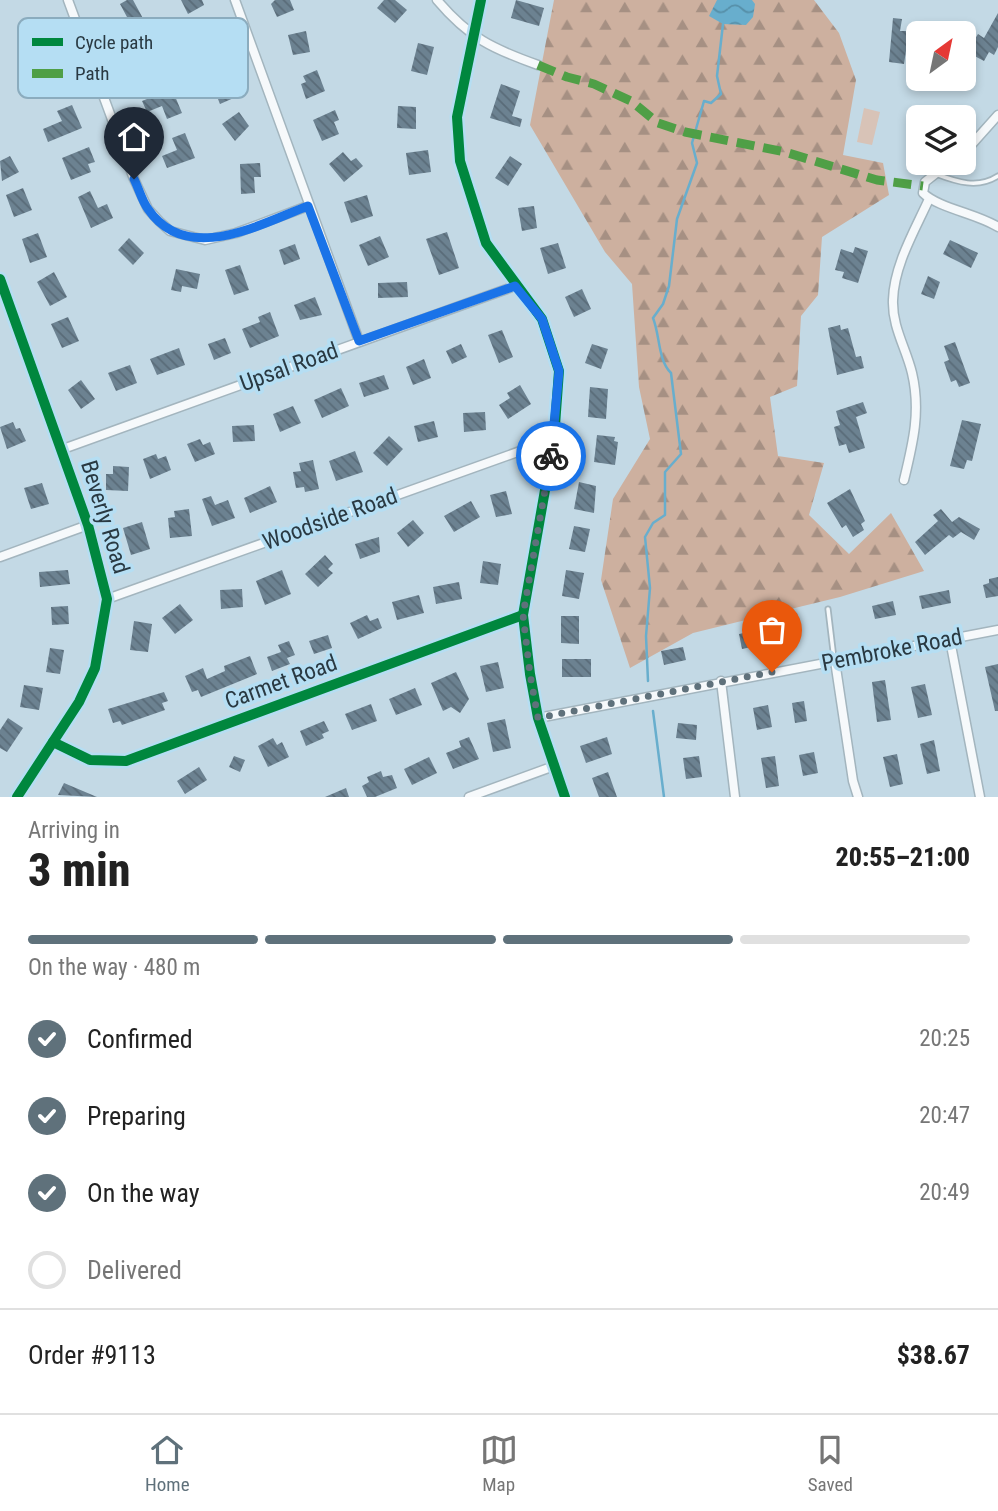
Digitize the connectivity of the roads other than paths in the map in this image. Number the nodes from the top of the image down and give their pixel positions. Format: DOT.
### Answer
graph roads {
  1 [pos="68,0"];
  2 [pos="235,0"];
  3 [pos="438,0"];
  4 [pos="481,0"];
  5 [pos="75,18"];
  6 [pos="241,18"];
  7 [pos="473,35"];
  8 [pos="248,37"];
  9 [pos="538,65"];
  10 [pos="104,98"];
  11 [pos="998,115"];
  12 [pos="976,140"];
  13 [pos="933,175"];
  14 [pos="938,175"];
  15 [pos="998,176"];
  16 [pos="929,199"];
  17 [pos="308,206"];
  18 [pos="998,227"];
  19 [pos="0,279"];
  20 [pos="515,286"];
  21 [pos="359,341"];
  22 [pos="554,439"];
  23 [pos="62,449"];
  24 [pos="904,480"];
  25 [pos="88,524"];
  26 [pos="0,557"];
  27 [pos="107,599"];
  28 [pos="828,609"];
  29 [pos="523,615"];
  30 [pos="998,630"];
  31 [pos="950,640"];
  32 [pos="835,661"];
  33 [pos="721,681"];
  34 [pos="538,718"];
  35 [pos="53,742"];
  36 [pos="554,766"];
  37 [pos="17,797"];
  38 [pos="468,797"];
  39 [pos="565,797"];
  40 [pos="735,797"];
  41 [pos="858,797"];
  42 [pos="980,797"];
  1 -- 5 [label="street"];
  2 -- 6 [label="street"];
  3 -- 7 [label="street"];
  4 -- 7 [label="street"];
  7 -- 9 [label="street"];
  7 -- 20 [label="street"];
  8 -- 17 [label="street"];
  10 -- 17 [label="street"];
  11 -- 12 [label="street"];
  13 -- 16 [label="street"];
  14 -- 15 [label="lane"];
  16 -- 18 [label="street"];
  16 -- 24 [label="street"];
  17 -- 21 [label="street"];
  19 -- 23 [label="street, Beverly Road"];
  20 -- 21 [label="street, Upsal Road"];
  20 -- 22 [label="street"];
  21 -- 23 [label="street, Upsal Road"];
  22 -- 27 [label="street, Woodside Road"];
  22 -- 29 [label="street"];
  23 -- 25 [label="street, Beverly Road"];
  25 -- 26 [label="street"];
  25 -- 27 [label="street, Beverly Road"];
  27 -- 35 [label="street, Beverly Road"];
  28 -- 32 [label="lane"];
  29 -- 34 [label="street"];
  29 -- 35 [label="street, Carmet Road"];
  30 -- 31 [label="street, Pembroke Road"];
  31 -- 32 [label="street, Pembroke Road"];
  31 -- 42 [label="street"];
  32 -- 33 [label="street, Pembroke Road"];
  32 -- 41 [label="street"];
  33 -- 34 [label="street, Pembroke Road"];
  33 -- 40 [label="street"];
  34 -- 36 [label="street"];
  35 -- 37 [label="street, Beverly Road"];
  36 -- 38 [label="street"];
  36 -- 39 [label="street"];
}
